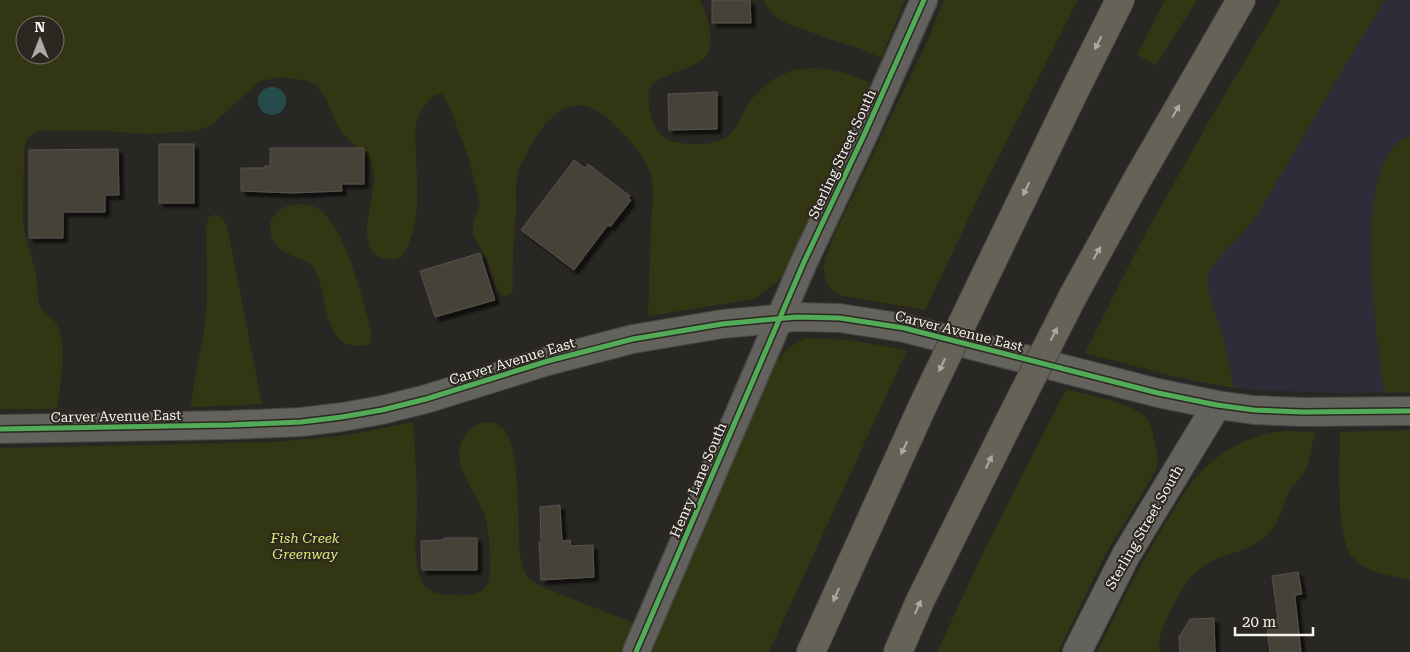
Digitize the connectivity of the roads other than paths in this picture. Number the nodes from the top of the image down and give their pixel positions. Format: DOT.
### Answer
graph roads {
  1 [pos="924,0"];
  2 [pos="1120,0"];
  3 [pos="1241,0"];
  4 [pos="780,318"];
  5 [pos="1217,405"];
  6 [pos="1410,411"];
  7 [pos="0,429"];
  8 [pos="636,652"];
  9 [pos="811,652"];
  10 [pos="898,652"];
  11 [pos="1077,652"];
  1 -- 4 [label="street, Sterling Street South"];
  2 -- 9 [label="highway, one-way, bridge"];
  10 -- 3 [label="highway, one-way, bridge"];
  4 -- 5 [label="street, Carver Avenue East"];
  4 -- 7 [label="street, Carver Avenue East"];
  4 -- 8 [label="street, Henry Lane South"];
  5 -- 6 [label="street, Carver Avenue East"];
  5 -- 11 [label="street, Sterling Street South"];
}
